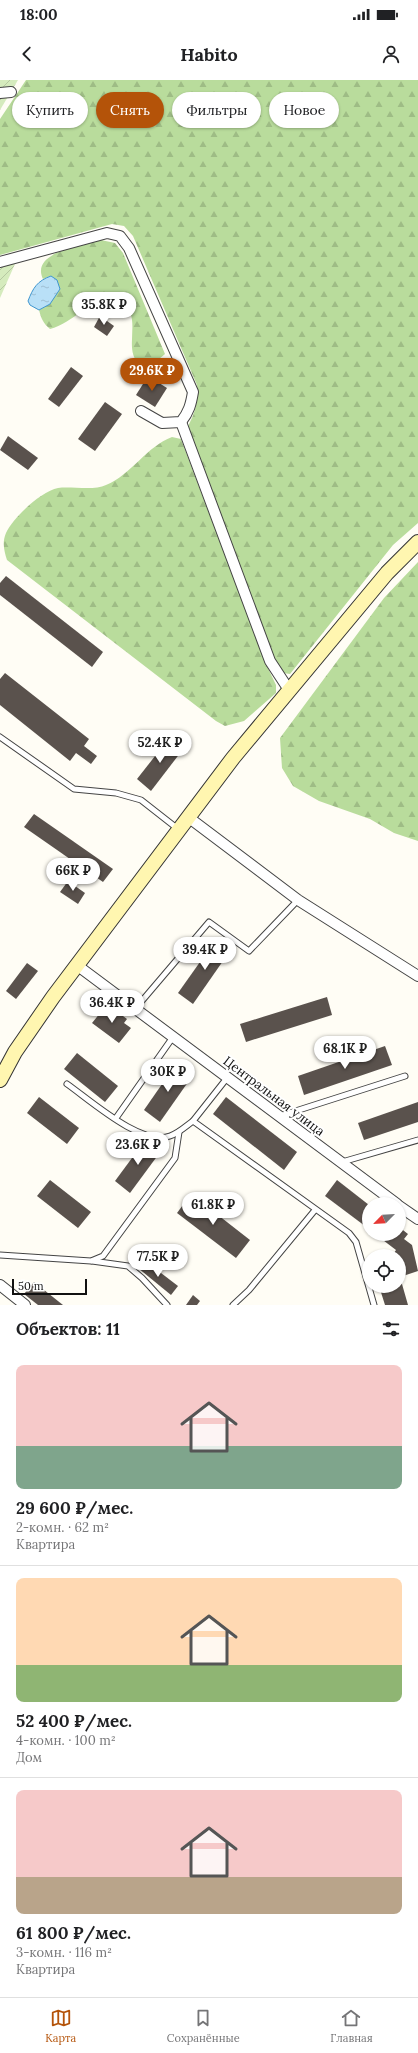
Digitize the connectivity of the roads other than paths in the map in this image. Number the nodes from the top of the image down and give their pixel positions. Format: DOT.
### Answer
graph roads {
  1 [pos="11,92"];
  2 [pos="0,93"];
  3 [pos="0,262"];
  4 [pos="141,411"];
  5 [pos="181,422"];
  6 [pos="418,542"];
  7 [pos="289,690"];
  8 [pos="0,737"];
  9 [pos="188,817"];
  10 [pos="179,830"];
  11 [pos="298,900"];
  12 [pos="78,966"];
  13 [pos="418,976"];
  14 [pos="135,1009"];
  15 [pos="173,1037"];
  16 [pos="405,1076"];
  17 [pos="227,1078"];
  18 [pos="0,1080"];
  19 [pos="67,1084"];
  20 [pos="279,1116"];
  21 [pos="116,1118"];
  22 [pos="194,1121"];
  23 [pos="179,1132"];
  24 [pos="418,1140"];
  25 [pos="340,1163"];
  26 [pos="387,1197"];
  27 [pos="315,1210"];
  28 [pos="406,1211"];
  29 [pos="418,1219"];
  30 [pos="0,1255"];
  31 [pos="91,1261"];
  32 [pos="0,1284"];
  33 [pos="25,1305"];
  34 [pos="167,1305"];
  35 [pos="233,1305"];
  36 [pos="374,1305"];
  1 -- 2 [label="street"];
  3 -- 5 [label="street"];
  4 -- 5 [label="street"];
  5 -- 7 [label="street"];
  6 -- 7 [label="street"];
  7 -- 9 [label="street"];
  8 -- 10 [label="lane"];
  9 -- 10 [label="street"];
  9 -- 11 [label="street"];
  10 -- 12 [label="street"];
  11 -- 13 [label="street"];
  11 -- 14 [label="lane"];
  12 -- 14 [label="street, Центральная улица"];
  12 -- 18 [label="street"];
  14 -- 15 [label="street, Центральная улица"];
  15 -- 17 [label="street, Центральная улица"];
  15 -- 21 [label="lane"];
  16 -- 20 [label="lane"];
  17 -- 20 [label="street, Центральная улица"];
  17 -- 22 [label="lane"];
  19 -- 21 [label="lane"];
  20 -- 25 [label="street, Центральная улица"];
  21 -- 23 [label="lane"];
  22 -- 23 [label="lane"];
  22 -- 27 [label="lane"];
  23 -- 31 [label="lane"];
  24 -- 25 [label="lane"];
  25 -- 26 [label="street, Центральная улица"];
  27 -- 35 [label="lane"];
  27 -- 36 [label="lane"];
  28 -- 29 [label="street, Центральная улица"];
  30 -- 31 [label="lane"];
  31 -- 34 [label="lane"];
  32 -- 33 [label="street"];
}
